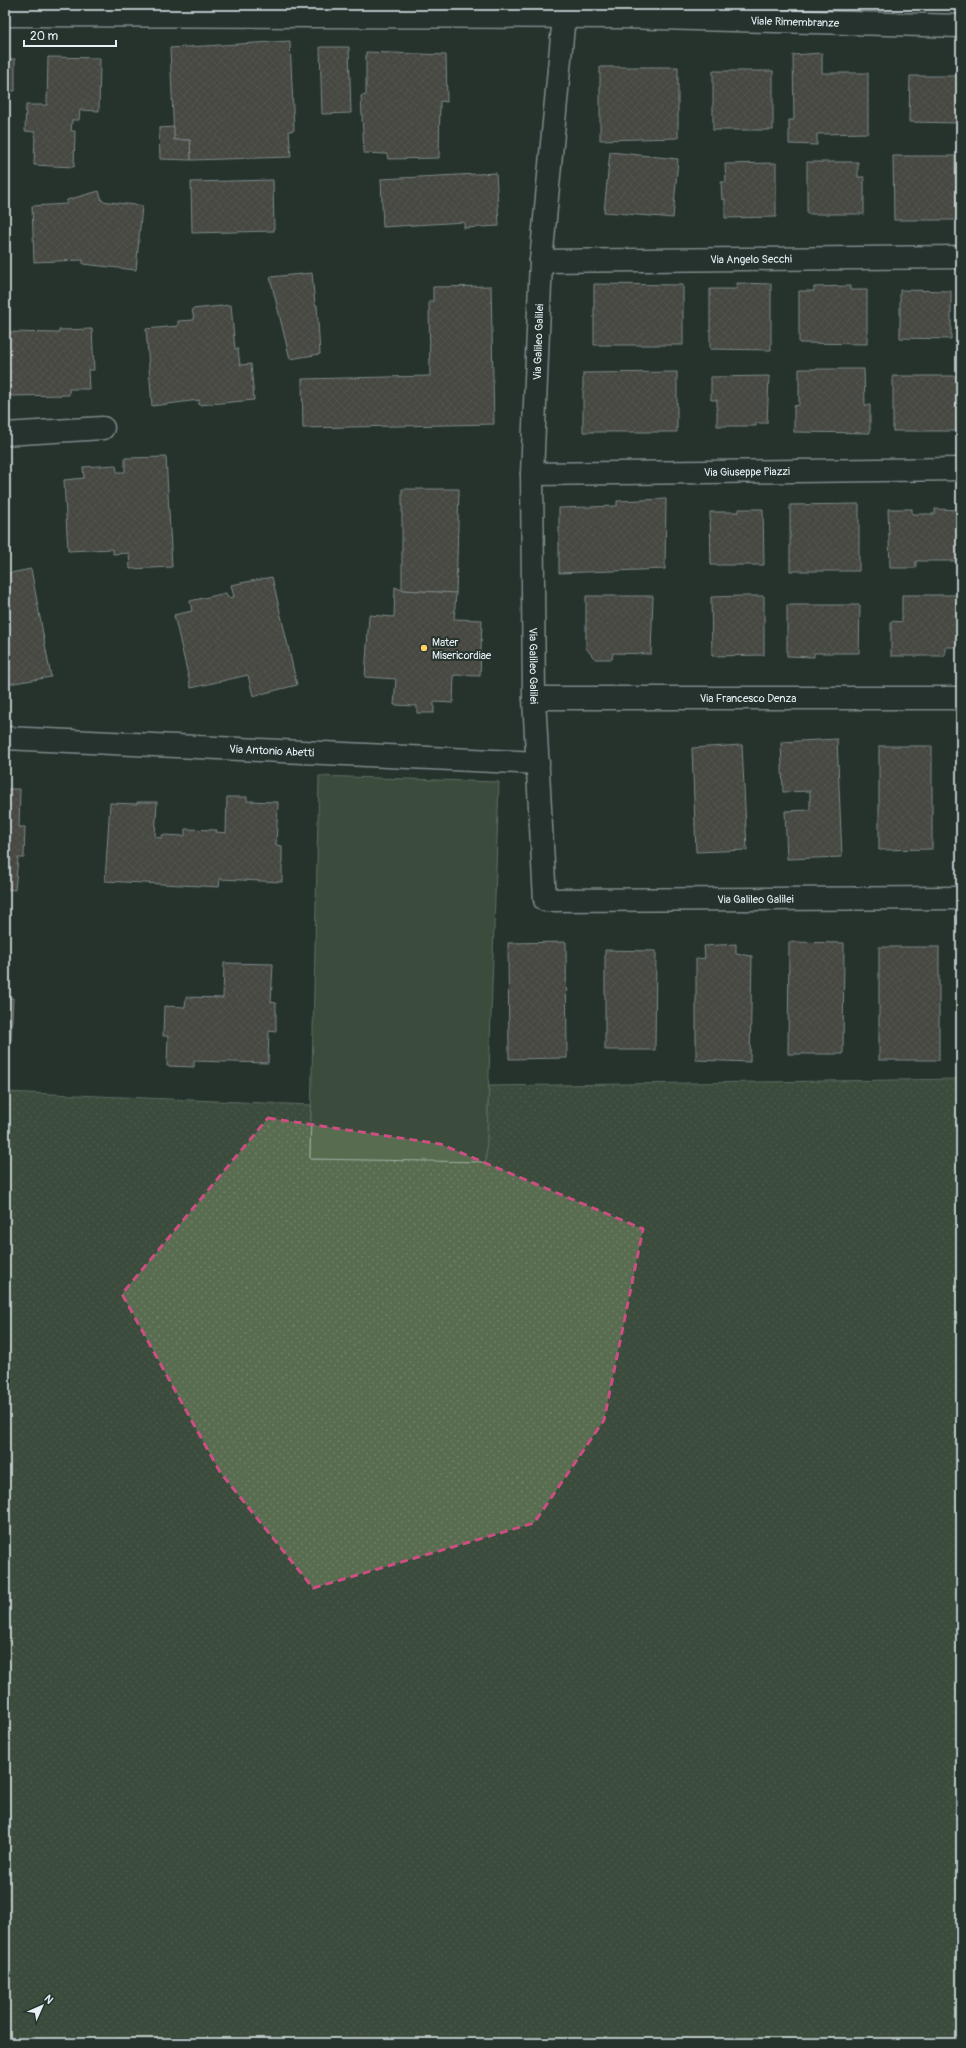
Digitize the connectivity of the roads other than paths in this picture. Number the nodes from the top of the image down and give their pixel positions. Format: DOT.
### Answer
graph roads {
  1 [pos="170,10"];
  2 [pos="564,11"];
  3 [pos="5,15"];
  4 [pos="961,26"];
  5 [pos="961,257"];
  6 [pos="541,261"];
  7 [pos="103,428"];
  8 [pos="5,434"];
  9 [pos="961,469"];
  10 [pos="532,474"];
  11 [pos="534,698"];
  12 [pos="961,698"];
  13 [pos="5,738"];
  14 [pos="538,763"];
  15 [pos="961,898"];
  1 -- 2 [label="street, Viale Rimembranze"];
  1 -- 3 [label="street, Viale Rimembranze"];
  2 -- 4 [label="street, Viale Rimembranze"];
  2 -- 6 [label="street, Via Galileo Galilei"];
  5 -- 6 [label="street, Via Angelo Secchi"];
  6 -- 10 [label="street, Via Galileo Galilei"];
  7 -- 8 [label="street"];
  9 -- 10 [label="street, Via Giuseppe Piazzi"];
  10 -- 11 [label="street, Via Galileo Galilei"];
  11 -- 12 [label="street, Via Francesco Denza"];
  11 -- 14 [label="street, Via Galileo Galilei"];
  13 -- 14 [label="street, Via Antonio Abetti"];
  14 -- 15 [label="street, Via Galileo Galilei"];
}
